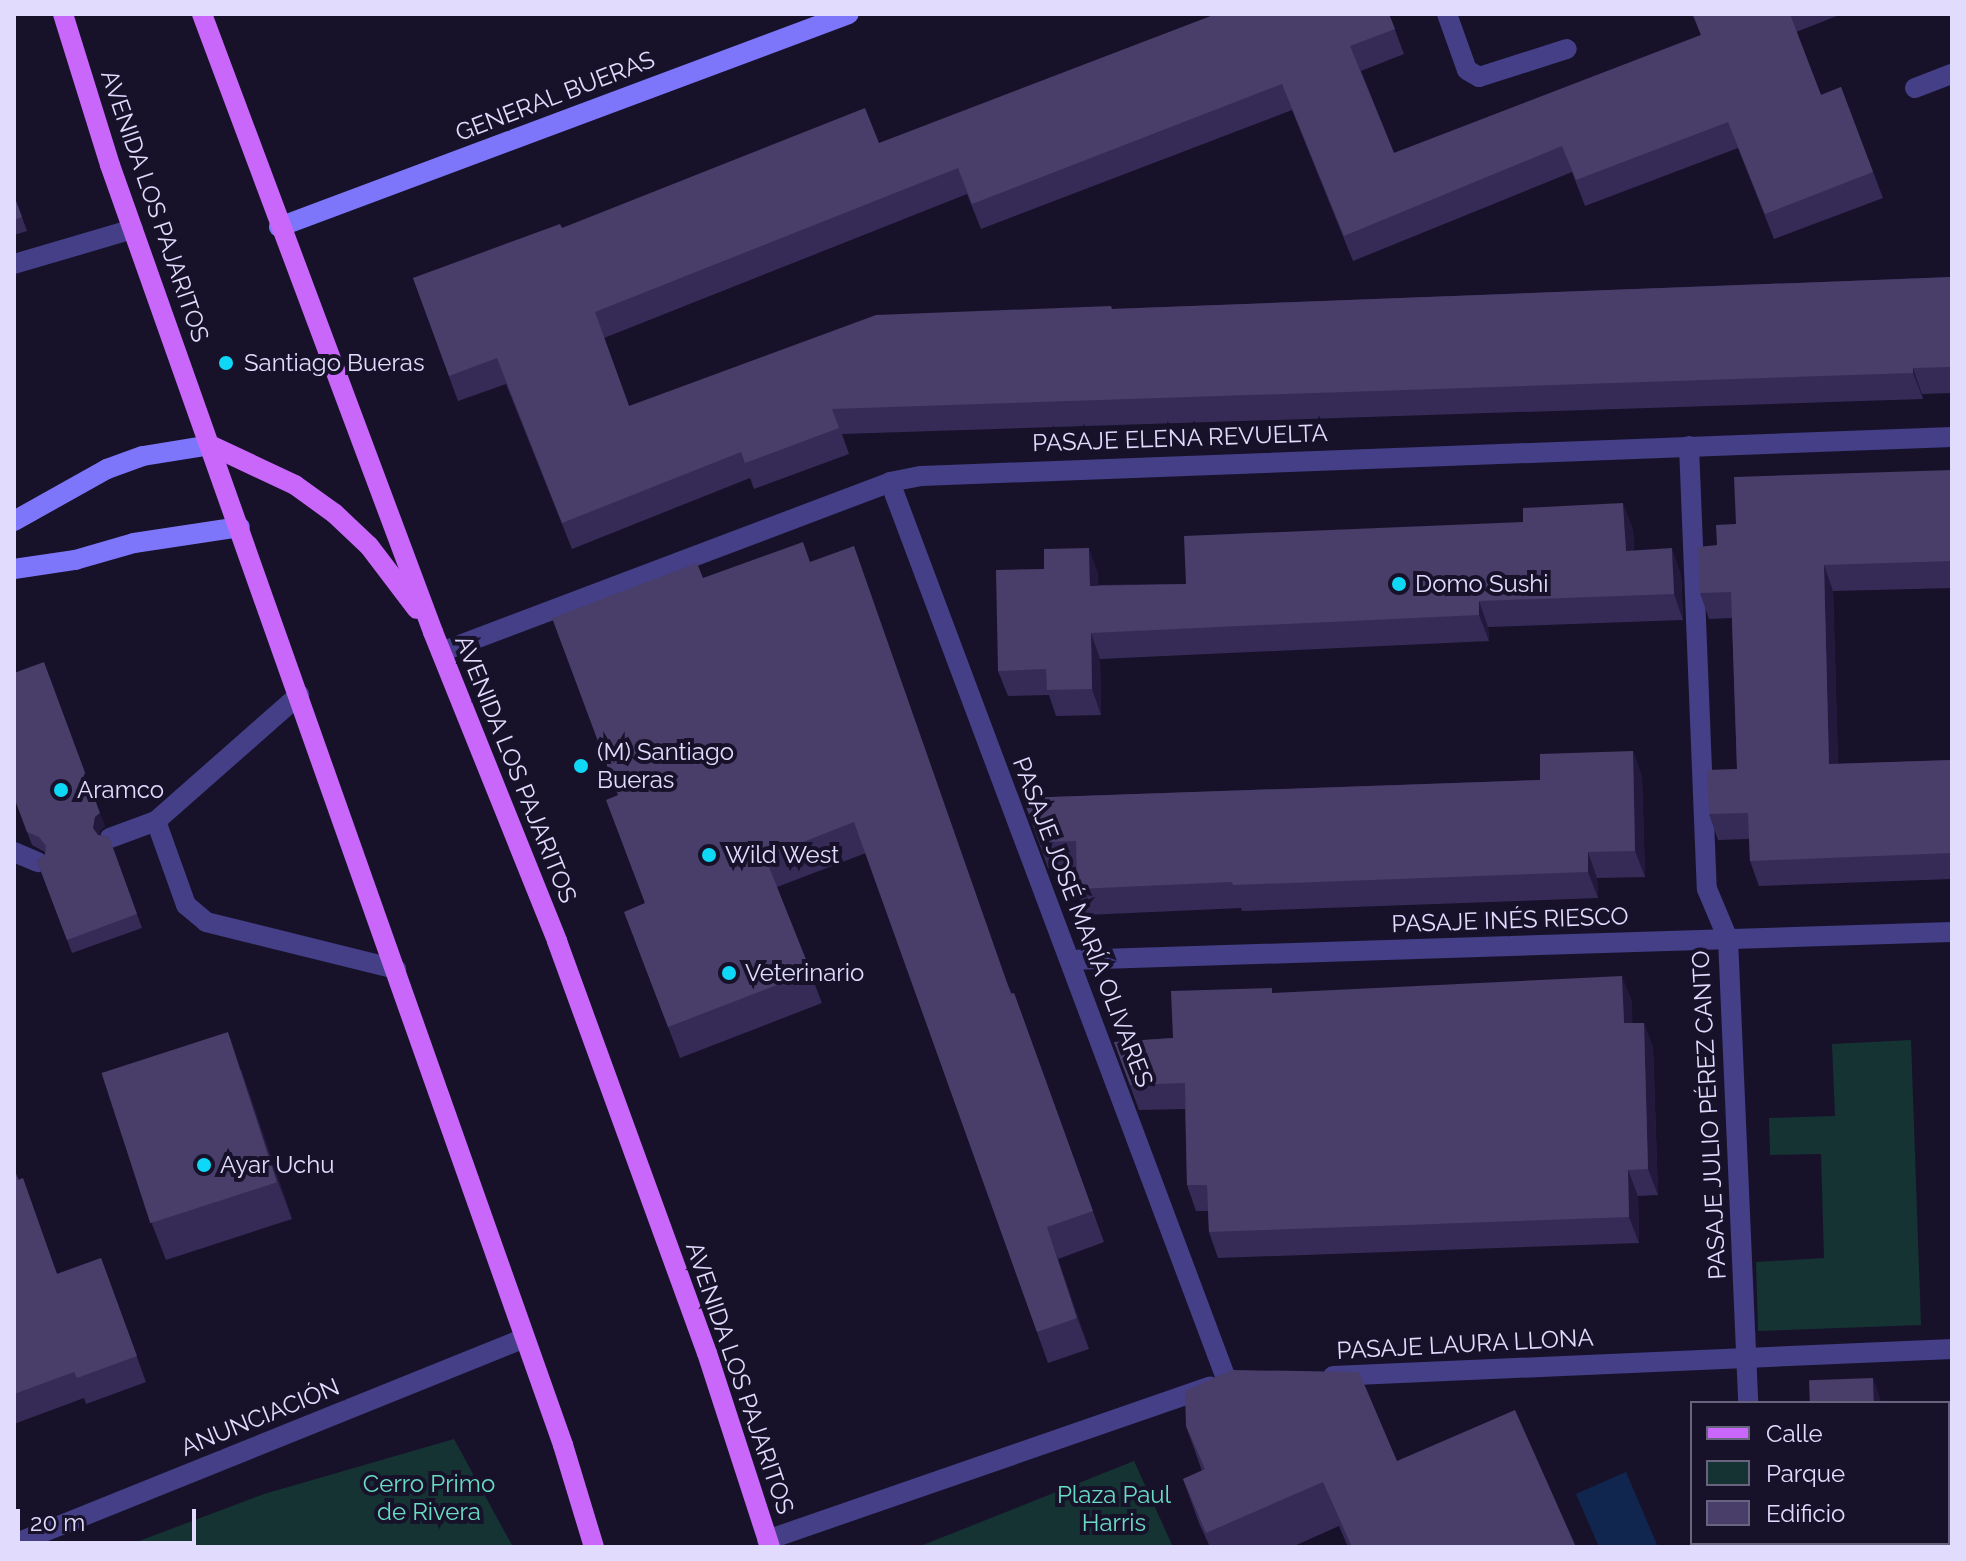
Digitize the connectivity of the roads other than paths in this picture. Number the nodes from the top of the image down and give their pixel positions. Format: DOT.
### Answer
graph roads {
  1 [pos="63,14"];
  2 [pos="202,14"];
  3 [pos="849,14"];
  4 [pos="1447,14"];
  5 [pos="1567,49"];
  6 [pos="1952,74"];
  7 [pos="1915,88"];
  8 [pos="279,227"];
  9 [pos="133,229"];
  10 [pos="14,264"];
  11 [pos="1952,437"];
  12 [pos="210,445"];
  13 [pos="1689,446"];
  14 [pos="890,482"];
  15 [pos="14,521"];
  16 [pos="240,527"];
  17 [pos="14,569"];
  18 [pos="433,632"];
  19 [pos="441,652"];
  20 [pos="299,695"];
  21 [pos="156,821"];
  22 [pos="110,838"];
  23 [pos="14,852"];
  24 [pos="38,862"];
  25 [pos="1952,932"];
  26 [pos="1728,939"];
  27 [pos="1070,960"];
  28 [pos="396,969"];
  29 [pos="525,1338"];
  30 [pos="1952,1349"];
  31 [pos="1746,1357"];
  32 [pos="1306,1378"];
  33 [pos="1748,1401"];
  34 [pos="769,1543"];
  35 [pos="14,1544"];
  36 [pos="594,1547"];
  1 -- 9 [label="main road, AVENIDA LOS PAJARITOS"];
  2 -- 8 [label="main road, AVENIDA LOS PAJARITOS"];
  3 -- 8 [label="main road, GENERAL BUERAS"];
  4 -- 5 [label="street"];
  6 -- 7 [label="street"];
  8 -- 18 [label="main road, AVENIDA LOS PAJARITOS"];
  9 -- 10 [label="street"];
  9 -- 12 [label="main road, AVENIDA LOS PAJARITOS"];
  11 -- 13 [label="street, PASAJE ELENA REVUELTA"];
  12 -- 15 [label="main road"];
  12 -- 16 [label="main road, AVENIDA LOS PAJARITOS"];
  12 -- 18 [label="main road"];
  13 -- 14 [label="street, PASAJE ELENA REVUELTA"];
  13 -- 26 [label="street, PASAJE JULIO PÉREZ CANTO"];
  14 -- 19 [label="street, PASAJE ELENA REVUELTA"];
  14 -- 27 [label="street, PASAJE JOSÉ MARÍA OLIVARES"];
  16 -- 17 [label="main road"];
  16 -- 20 [label="main road, AVENIDA LOS PAJARITOS"];
  18 -- 19 [label="main road, AVENIDA LOS PAJARITOS"];
  19 -- 34 [label="main road, AVENIDA LOS PAJARITOS"];
  20 -- 21 [label="street"];
  20 -- 28 [label="main road, AVENIDA LOS PAJARITOS"];
  21 -- 22 [label="street"];
  21 -- 28 [label="street"];
  23 -- 24 [label="street"];
  25 -- 26 [label="street, PASAJE INÉS RIESCO"];
  26 -- 27 [label="street, PASAJE INÉS RIESCO"];
  26 -- 31 [label="street, PASAJE JULIO PÉREZ CANTO"];
  27 -- 34 [label="street, PASAJE JOSÉ MARÍA OLIVARES"];
  28 -- 29 [label="main road, AVENIDA LOS PAJARITOS"];
  29 -- 35 [label="street, ANUNCIACIÓN"];
  29 -- 36 [label="main road, AVENIDA LOS PAJARITOS"];
  30 -- 31 [label="street, PASAJE LAURA LLONA"];
  31 -- 32 [label="street, PASAJE LAURA LLONA"];
  31 -- 33 [label="street, PASAJE JULIO PÉREZ CANTO"];
}
